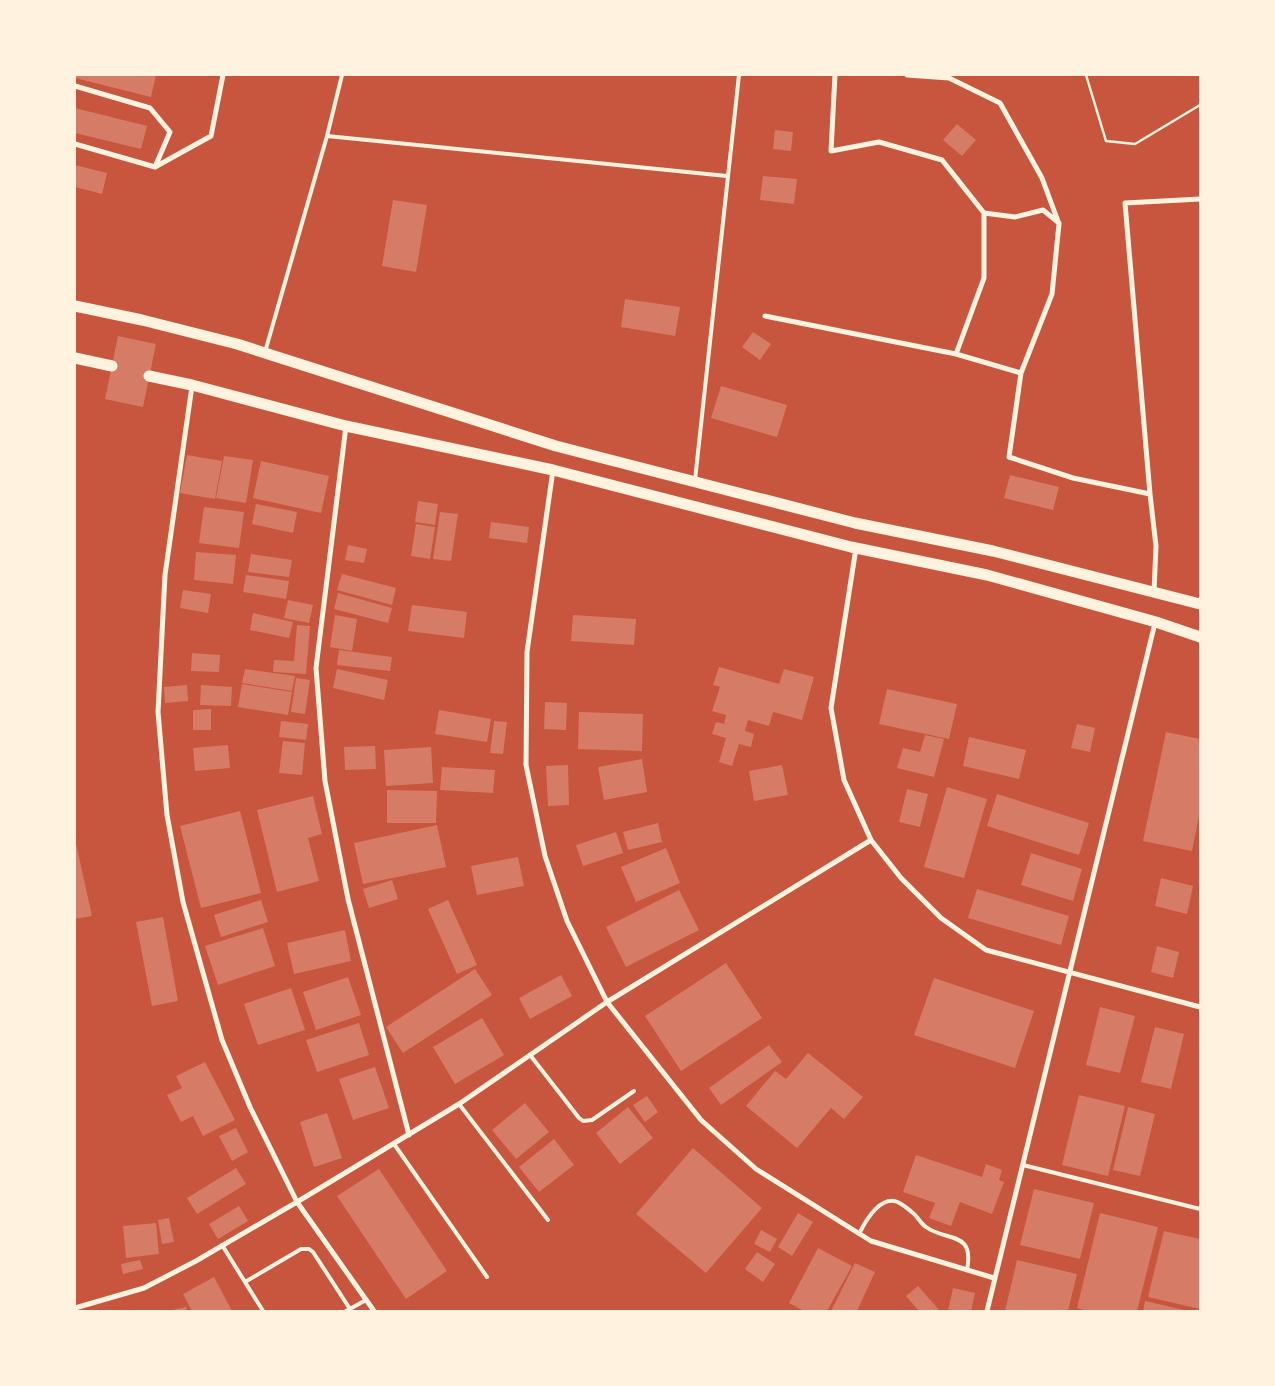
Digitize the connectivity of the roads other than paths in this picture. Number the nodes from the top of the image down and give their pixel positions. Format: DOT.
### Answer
graph roads {
  1 [pos="223,75"];
  2 [pos="342,75"];
  3 [pos="739,75"];
  4 [pos="835,75"];
  5 [pos="907,75"];
  6 [pos="75,86"];
  7 [pos="327,136"];
  8 [pos="75,144"];
  9 [pos="155,168"];
  10 [pos="727,176"];
  11 [pos="1200,199"];
  12 [pos="984,213"];
  13 [pos="1059,224"];
  14 [pos="75,306"];
  15 [pos="765,316"];
  16 [pos="265,354"];
  17 [pos="956,354"];
  18 [pos="75,358"];
  19 [pos="112,366"];
  20 [pos="1021,373"];
  21 [pos="150,376"];
  22 [pos="192,385"];
  23 [pos="346,426"];
  24 [pos="553,470"];
  25 [pos="695,482"];
  26 [pos="1150,494"];
  27 [pos="856,548"];
  28 [pos="1154,592"];
  29 [pos="1200,604"];
  30 [pos="1156,622"];
  31 [pos="1200,637"];
  32 [pos="872,840"];
  33 [pos="1069,973"];
  34 [pos="607,1002"];
  35 [pos="1200,1007"];
  36 [pos="530,1055"];
  37 [pos="634,1091"];
  38 [pos="459,1104"];
  39 [pos="409,1135"];
  40 [pos="394,1144"];
  41 [pos="1023,1165"];
  42 [pos="297,1202"];
  43 [pos="1200,1209"];
  44 [pos="548,1220"];
  45 [pos="859,1234"];
  46 [pos="222,1246"];
  47 [pos="967,1270"];
  48 [pos="487,1278"];
  49 [pos="994,1278"];
  50 [pos="245,1282"];
  51 [pos="366,1300"];
  52 [pos="75,1308"];
  53 [pos="348,1310"];
  54 [pos="263,1311"];
  55 [pos="374,1311"];
  56 [pos="987,1311"];
  1 -- 9 [label="street"];
  2 -- 7 [label="lane"];
  3 -- 10 [label="lane"];
  4 -- 12 [label="street"];
  5 -- 13 [label="street"];
  6 -- 9 [label="street"];
  7 -- 10 [label="lane"];
  7 -- 16 [label="lane"];
  8 -- 9 [label="street"];
  10 -- 25 [label="lane"];
  11 -- 26 [label="street"];
  12 -- 13 [label="street"];
  12 -- 17 [label="street"];
  13 -- 20 [label="street"];
  14 -- 16 [label="highway"];
  15 -- 17 [label="street"];
  16 -- 25 [label="highway"];
  17 -- 20 [label="street"];
  18 -- 19 [label="highway"];
  20 -- 26 [label="street"];
  21 -- 22 [label="highway"];
  22 -- 23 [label="highway"];
  22 -- 42 [label="street"];
  23 -- 24 [label="highway"];
  23 -- 39 [label="street"];
  24 -- 27 [label="highway"];
  24 -- 34 [label="street"];
  25 -- 28 [label="highway"];
  26 -- 28 [label="street"];
  27 -- 30 [label="highway"];
  27 -- 32 [label="street"];
  28 -- 29 [label="highway"];
  30 -- 31 [label="highway"];
  30 -- 33 [label="street"];
  32 -- 33 [label="street"];
  32 -- 34 [label="street"];
  33 -- 35 [label="street"];
  33 -- 41 [label="street"];
  34 -- 36 [label="street"];
  34 -- 45 [label="street"];
  36 -- 37 [label="lane"];
  36 -- 38 [label="street"];
  38 -- 39 [label="street"];
  38 -- 44 [label="lane"];
  39 -- 40 [label="street"];
  40 -- 42 [label="street"];
  40 -- 48 [label="lane"];
  41 -- 43 [label="lane"];
  41 -- 49 [label="street"];
  42 -- 46 [label="street"];
  42 -- 51 [label="street"];
  45 -- 47 [label="street"];
  45 -- 47 [label="lane"];
  46 -- 50 [label="lane"];
  46 -- 52 [label="street"];
  47 -- 49 [label="street"];
  49 -- 56 [label="street"];
  50 -- 53 [label="lane"];
  50 -- 54 [label="lane"];
  51 -- 53 [label="lane"];
  51 -- 55 [label="street"];
}
